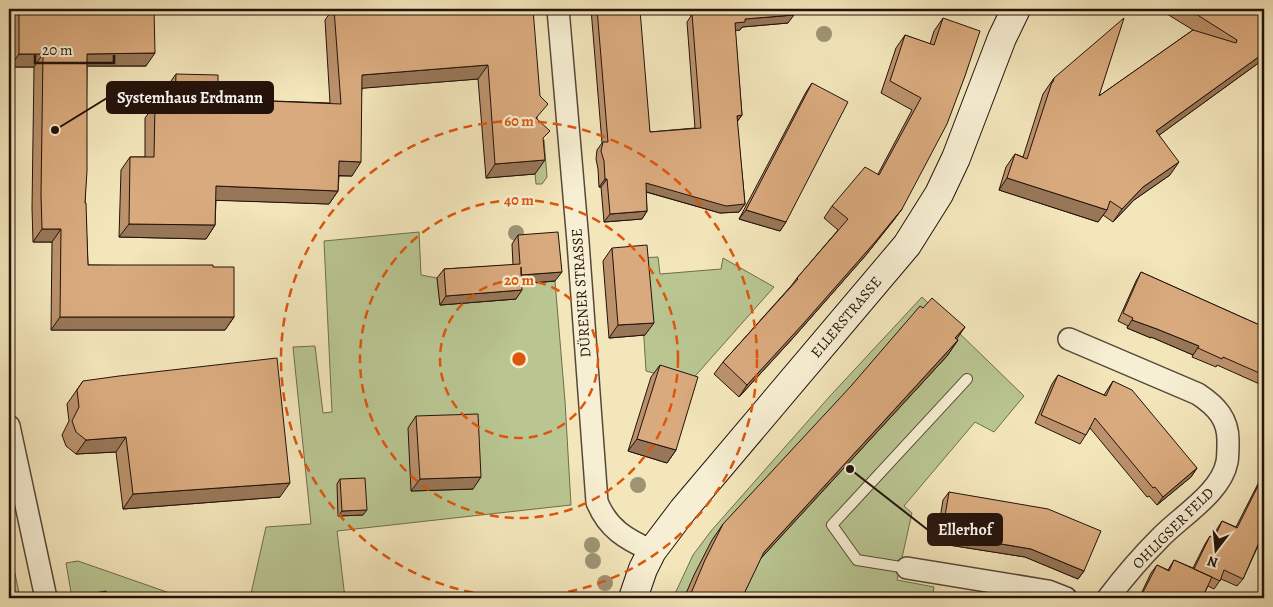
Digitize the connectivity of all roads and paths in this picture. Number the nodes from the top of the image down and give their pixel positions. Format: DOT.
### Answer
graph roads {
  1 [pos="558,9"];
  2 [pos="1016,9"];
  3 [pos="1069,339"];
  4 [pos="967,379"];
  5 [pos="9,426"];
  6 [pos="652,551"];
  7 [pos="907,568"];
  8 [pos="46,598"];
  9 [pos="633,598"];
  10 [pos="1066,598"];
  11 [pos="1108,598"];
  1 -- 6 [label="street, DÜRENER STRASSE"];
  2 -- 6 [label="main road, ELLERSTRASSE"];
  3 -- 11 [label="street, OHLIGSER FELD"];
  4 -- 7 [label="lane"];
  5 -- 8 [label="street"];
  6 -- 9 [label="main road, ELLERSTRASSE"];
  7 -- 10 [label="street"];
}
